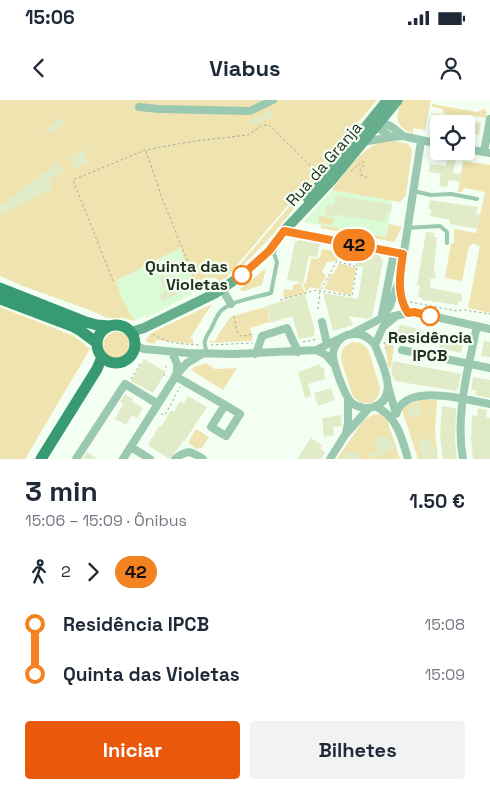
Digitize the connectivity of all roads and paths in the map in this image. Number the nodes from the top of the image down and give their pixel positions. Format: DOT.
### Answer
graph roads {
  1 [pos="274,100"];
  2 [pos="392,102"];
  3 [pos="139,107"];
  4 [pos="490,119"];
  5 [pos="379,123"];
  6 [pos="366,126"];
  7 [pos="394,128"];
  8 [pos="403,136"];
  9 [pos="391,137"];
  10 [pos="421,140"];
  11 [pos="363,142"];
  12 [pos="430,142"];
  13 [pos="145,150"];
  14 [pos="487,152"];
  15 [pos="350,172"];
  16 [pos="323,178"];
  17 [pos="368,178"];
  18 [pos="413,191"];
  19 [pos="477,200"];
  20 [pos="287,228"];
  21 [pos="408,228"];
  22 [pos="275,243"];
  23 [pos="447,243"];
  24 [pos="342,252"];
  25 [pos="394,253"];
  26 [pos="352,254"];
  27 [pos="403,254"];
  28 [pos="338,262"];
  29 [pos="350,265"];
  30 [pos="400,278"];
  31 [pos="113,281"];
  32 [pos="0,288"];
  33 [pos="222,289"];
  34 [pos="320,291"];
  35 [pos="0,299"];
  36 [pos="204,299"];
  37 [pos="280,300"];
  38 [pos="405,302"];
  39 [pos="231,304"];
  40 [pos="318,309"];
  41 [pos="408,313"];
  42 [pos="398,314"];
  43 [pos="490,314"];
  44 [pos="234,316"];
  45 [pos="380,319"];
  46 [pos="322,322"];
  47 [pos="110,326"];
  48 [pos="477,326"];
  49 [pos="490,329"];
  50 [pos="147,330"];
  51 [pos="252,334"];
  52 [pos="347,335"];
  53 [pos="97,342"];
  54 [pos="328,344"];
  55 [pos="259,345"];
  56 [pos="374,345"];
  57 [pos="137,347"];
  58 [pos="204,350"];
  59 [pos="316,350"];
  60 [pos="402,350"];
  61 [pos="172,352"];
  62 [pos="298,352"];
  63 [pos="255,354"];
  64 [pos="102,362"];
  65 [pos="470,364"];
  66 [pos="165,366"];
  67 [pos="336,367"];
  68 [pos="168,368"];
  69 [pos="490,368"];
  70 [pos="176,375"];
  71 [pos="129,382"];
  72 [pos="182,384"];
  73 [pos="389,388"];
  74 [pos="348,398"];
  75 [pos="409,398"];
  76 [pos="463,399"];
  77 [pos="490,404"];
  78 [pos="225,405"];
  79 [pos="372,407"];
  80 [pos="158,408"];
  81 [pos="396,414"];
  82 [pos="399,431"];
  83 [pos="345,435"];
  84 [pos="131,447"];
  85 [pos="41,459"];
  86 [pos="76,459"];
  87 [pos="123,459"];
  88 [pos="150,459"];
  89 [pos="175,459"];
  90 [pos="203,459"];
  91 [pos="330,459"];
  92 [pos="408,459"];
  93 [pos="463,459"];
  1 -- 3 [label="street"];
  2 -- 5 [label="main road, Rua da Granja"];
  2 -- 6 [label="main road, Rua da Granja"];
  2 -- 7 [label="street"];
  4 -- 14 [label="street"];
  5 -- 6 [label="street"];
  5 -- 7 [label="street"];
  5 -- 9 [label="street"];
  5 -- 11 [label="main road, Rua da Granja"];
  6 -- 16 [label="main road, Rua da Granja"];
  7 -- 8 [label="street"];
  8 -- 9 [label="street"];
  8 -- 10 [label="street"];
  9 -- 11 [label="street"];
  10 -- 12 [label="street"];
  10 -- 18 [label="street"];
  11 -- 20 [label="main road, Rua da Granja"];
  13 -- 16 [label="path"];
  13 -- 31 [label="path"];
  13 -- 36 [label="path"];
  15 -- 17 [label="path"];
  16 -- 20 [label="main road, Rua da Granja"];
  18 -- 19 [label="lane"];
  18 -- 21 [label="street"];
  20 -- 22 [label="main road, Rua da Granja"];
  20 -- 25 [label="street"];
  21 -- 23 [label="lane"];
  21 -- 27 [label="street"];
  22 -- 33 [label="main road, Rua da Granja"];
  22 -- 39 [label="lane"];
  24 -- 28 [label="path"];
  25 -- 27 [label="street"];
  25 -- 45 [label="street"];
  26 -- 29 [label="path"];
  27 -- 30 [label="street"];
  28 -- 29 [label="path"];
  28 -- 34 [label="path"];
  29 -- 34 [label="path"];
  30 -- 41 [label="street"];
  30 -- 45 [label="street"];
  32 -- 47 [label="main road"];
  33 -- 36 [label="main road, Rua da Granja"];
  33 -- 39 [label="street"];
  34 -- 37 [label="path"];
  34 -- 40 [label="path"];
  35 -- 53 [label="main road"];
  36 -- 50 [label="main road, Rua da Granja"];
  38 -- 43 [label="path"];
  39 -- 58 [label="lane"];
  41 -- 42 [label="street"];
  41 -- 48 [label="street"];
  42 -- 45 [label="street"];
  42 -- 56 [label="street"];
  44 -- 51 [label="path"];
  45 -- 52 [label="street"];
  46 -- 54 [label="street"];
  47 -- 53 [label="main road"];
  47 -- 57 [label="main road"];
  48 -- 49 [label="street"];
  48 -- 65 [label="street"];
  50 -- 57 [label="main road"];
  50 -- 58 [label="path"];
  52 -- 54 [label="street"];
  52 -- 56 [label="street"];
  52 -- 67 [label="street"];
  53 -- 64 [label="main road"];
  54 -- 59 [label="street"];
  55 -- 58 [label="path"];
  55 -- 62 [label="street"];
  55 -- 63 [label="street"];
  56 -- 73 [label="street"];
  57 -- 61 [label="street"];
  57 -- 64 [label="main road"];
  57 -- 71 [label="path"];
  58 -- 61 [label="street"];
  58 -- 63 [label="street"];
  58 -- 70 [label="street"];
  59 -- 62 [label="street"];
  59 -- 67 [label="street"];
  60 -- 65 [label="street"];
  61 -- 70 [label="street"];
  62 -- 63 [label="street"];
  64 -- 85 [label="main road"];
  65 -- 69 [label="street"];
  65 -- 76 [label="street"];
  66 -- 68 [label="path"];
  67 -- 74 [label="street"];
  70 -- 78 [label="street"];
  70 -- 80 [label="street"];
  72 -- 80 [label="path"];
  73 -- 75 [label="street"];
  73 -- 79 [label="street"];
  73 -- 81 [label="street"];
  74 -- 79 [label="street"];
  74 -- 83 [label="street"];
  75 -- 76 [label="street"];
  75 -- 81 [label="street"];
  76 -- 77 [label="street"];
  76 -- 93 [label="street"];
  79 -- 82 [label="street"];
  79 -- 83 [label="street"];
  80 -- 84 [label="street"];
  80 -- 86 [label="street"];
  81 -- 82 [label="street"];
  82 -- 92 [label="street"];
  83 -- 91 [label="street"];
  84 -- 87 [label="street"];
  84 -- 88 [label="street"];
  89 -- 90 [label="street"];
}
